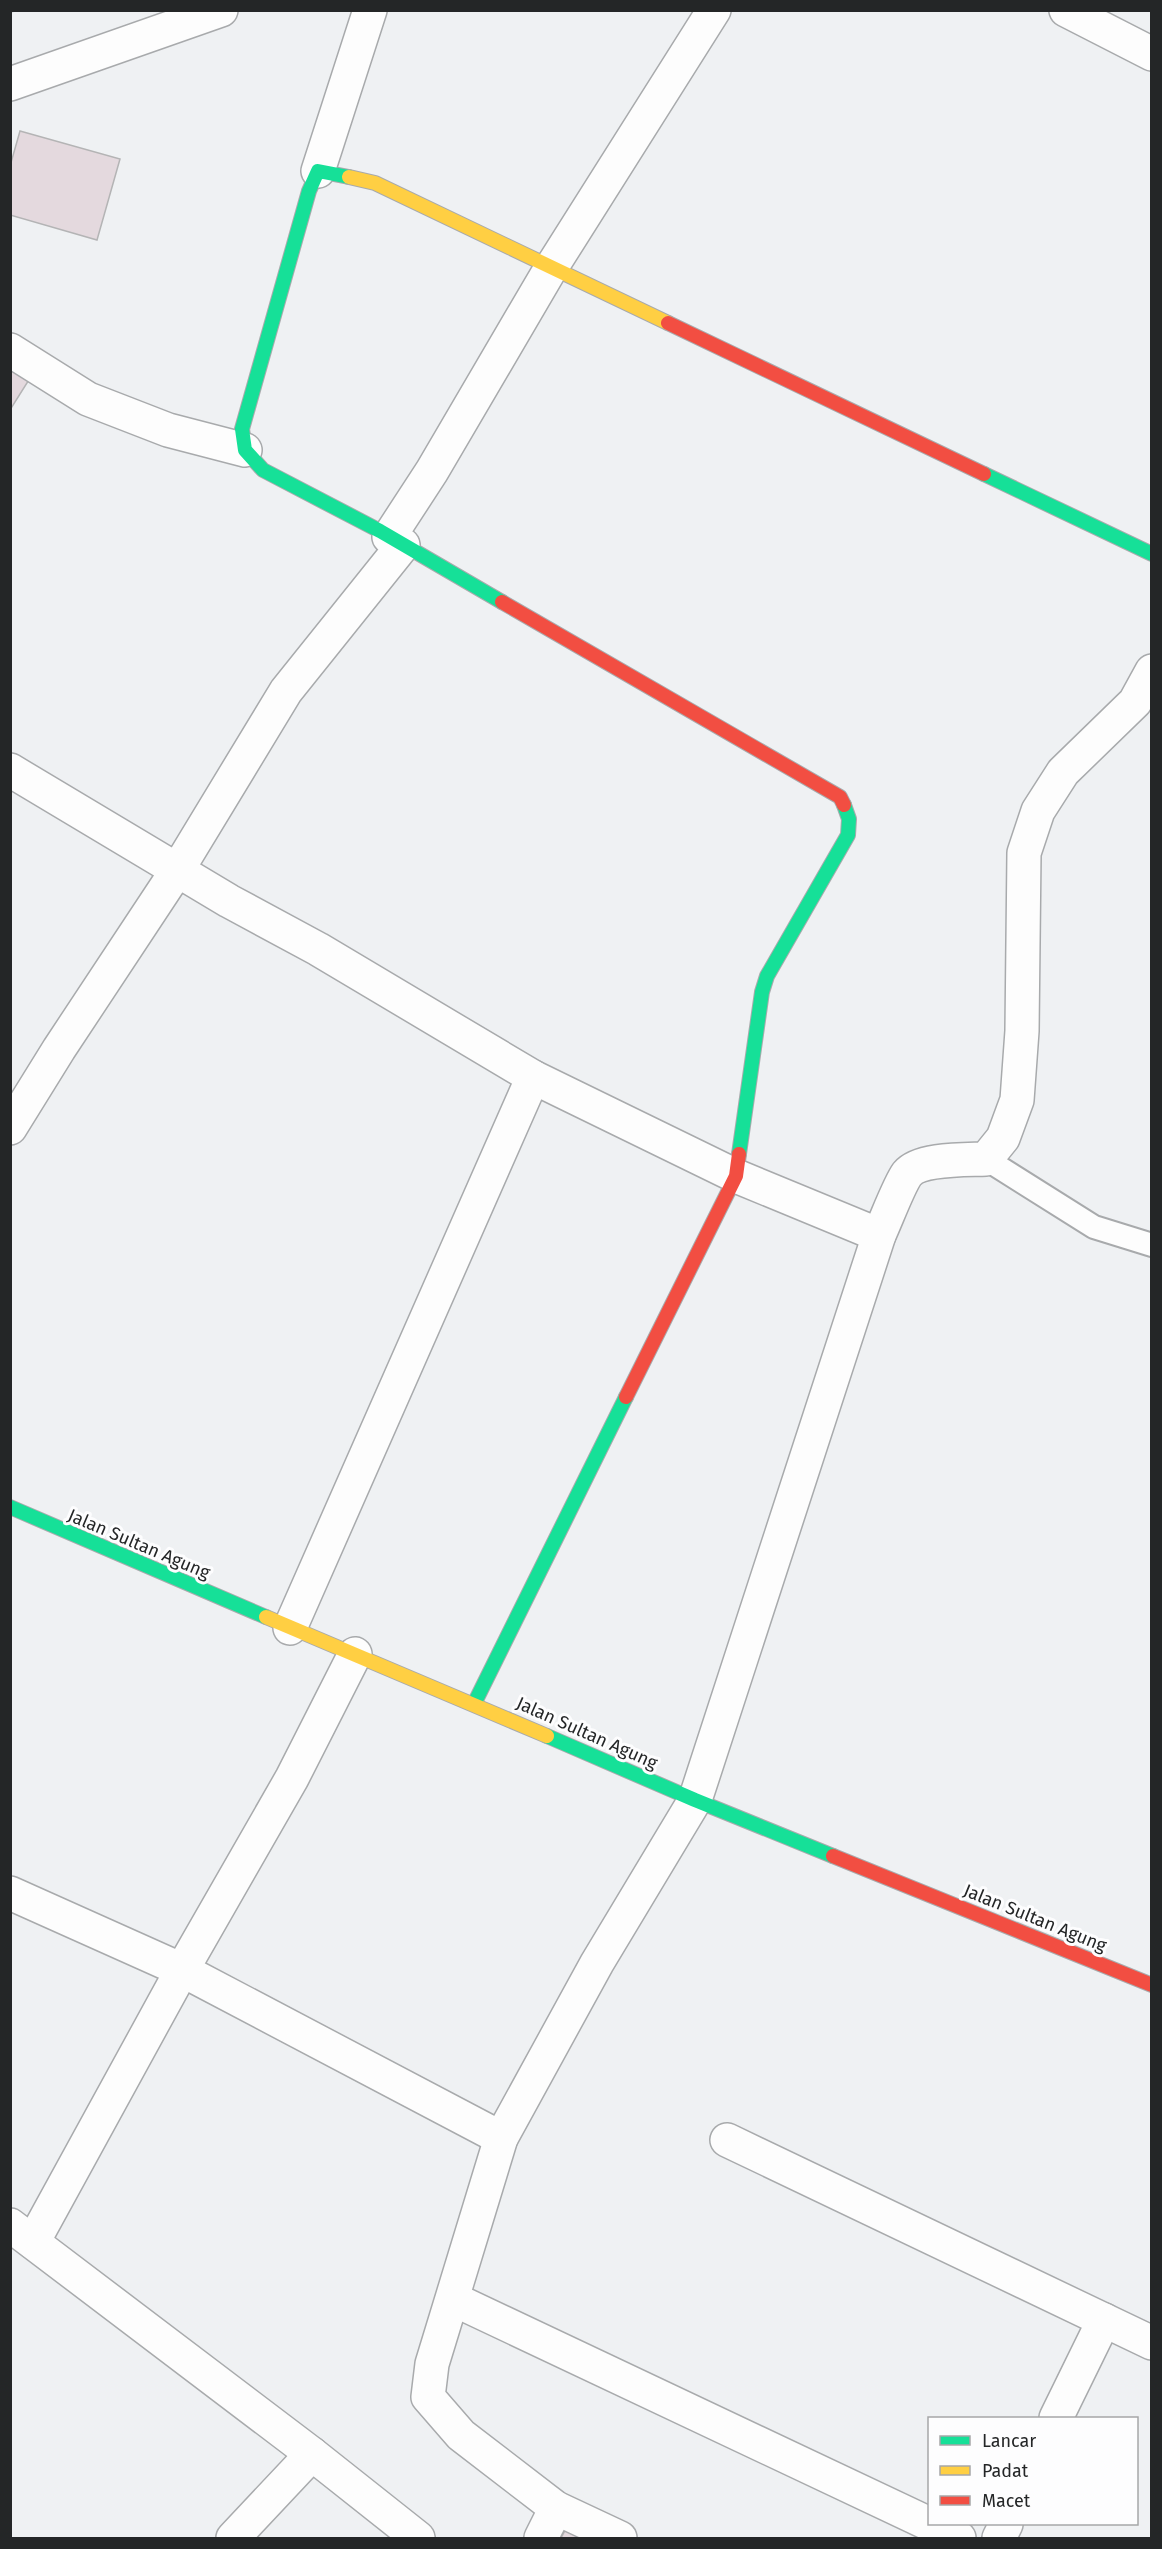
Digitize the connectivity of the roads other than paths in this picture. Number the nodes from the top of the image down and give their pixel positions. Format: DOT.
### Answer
graph roads {
  1 [pos="220,10"];
  2 [pos="370,10"];
  3 [pos="714,10"];
  4 [pos="1066,10"];
  5 [pos="1152,54"];
  6 [pos="10,84"];
  7 [pos="318,171"];
  8 [pos="551,268"];
  9 [pos="10,350"];
  10 [pos="245,450"];
  11 [pos="396,541"];
  12 [pos="1152,554"];
  13 [pos="1152,671"];
  14 [pos="10,770"];
  15 [pos="178,869"];
  16 [pos="532,1077"];
  17 [pos="10,1128"];
  18 [pos="986,1160"];
  19 [pos="735,1176"];
  20 [pos="879,1235"];
  21 [pos="1152,1245"];
  22 [pos="10,1507"];
  23 [pos="290,1628"];
  24 [pos="355,1654"];
  25 [pos="474,1704"];
  26 [pos="695,1800"];
  27 [pos="10,1893"];
  28 [pos="182,1970"];
  29 [pos="1152,1985"];
  30 [pos="501,2138"];
  31 [pos="727,2140"];
  32 [pos="22,2233"];
  33 [pos="453,2299"];
  34 [pos="1104,2320"];
  35 [pos="1152,2343"];
  36 [pos="1056,2417"];
  37 [pos="312,2454"];
  38 [pos="556,2508"];
  39 [pos="928,2523"];
  40 [pos="931,2525"];
  41 [pos="233,2538"];
  42 [pos="418,2538"];
  43 [pos="540,2538"];
  44 [pos="620,2538"];
  45 [pos="959,2538"];
  1 -- 6 [label="street"];
  2 -- 7 [label="street"];
  3 -- 8 [label="street"];
  4 -- 5 [label="street"];
  7 -- 8 [label="street"];
  7 -- 10 [label="street"];
  8 -- 11 [label="street"];
  8 -- 12 [label="street"];
  9 -- 10 [label="street"];
  10 -- 11 [label="street"];
  11 -- 15 [label="street"];
  11 -- 19 [label="street"];
  13 -- 18 [label="street"];
  14 -- 15 [label="street"];
  15 -- 16 [label="street"];
  15 -- 17 [label="street"];
  16 -- 19 [label="street"];
  16 -- 23 [label="street"];
  18 -- 20 [label="street"];
  18 -- 21 [label="lane"];
  19 -- 20 [label="street"];
  19 -- 25 [label="street"];
  20 -- 26 [label="street"];
  22 -- 23 [label="street, Jalan Sultan Agung"];
  23 -- 24 [label="street, Jalan Sultan Agung"];
  24 -- 25 [label="street, Jalan Sultan Agung"];
  24 -- 28 [label="street"];
  25 -- 26 [label="street, Jalan Sultan Agung"];
  26 -- 29 [label="street, Jalan Sultan Agung"];
  26 -- 30 [label="street"];
  27 -- 28 [label="street"];
  28 -- 30 [label="street"];
  28 -- 32 [label="street"];
  30 -- 33 [label="street"];
  31 -- 34 [label="street"];
  32 -- 37 [label="street"];
  33 -- 38 [label="street"];
  33 -- 39 [label="street"];
  34 -- 35 [label="street"];
  34 -- 36 [label="street"];
  37 -- 41 [label="street"];
  37 -- 42 [label="street"];
  38 -- 43 [label="street"];
  38 -- 44 [label="street"];
  40 -- 45 [label="street"];
}
